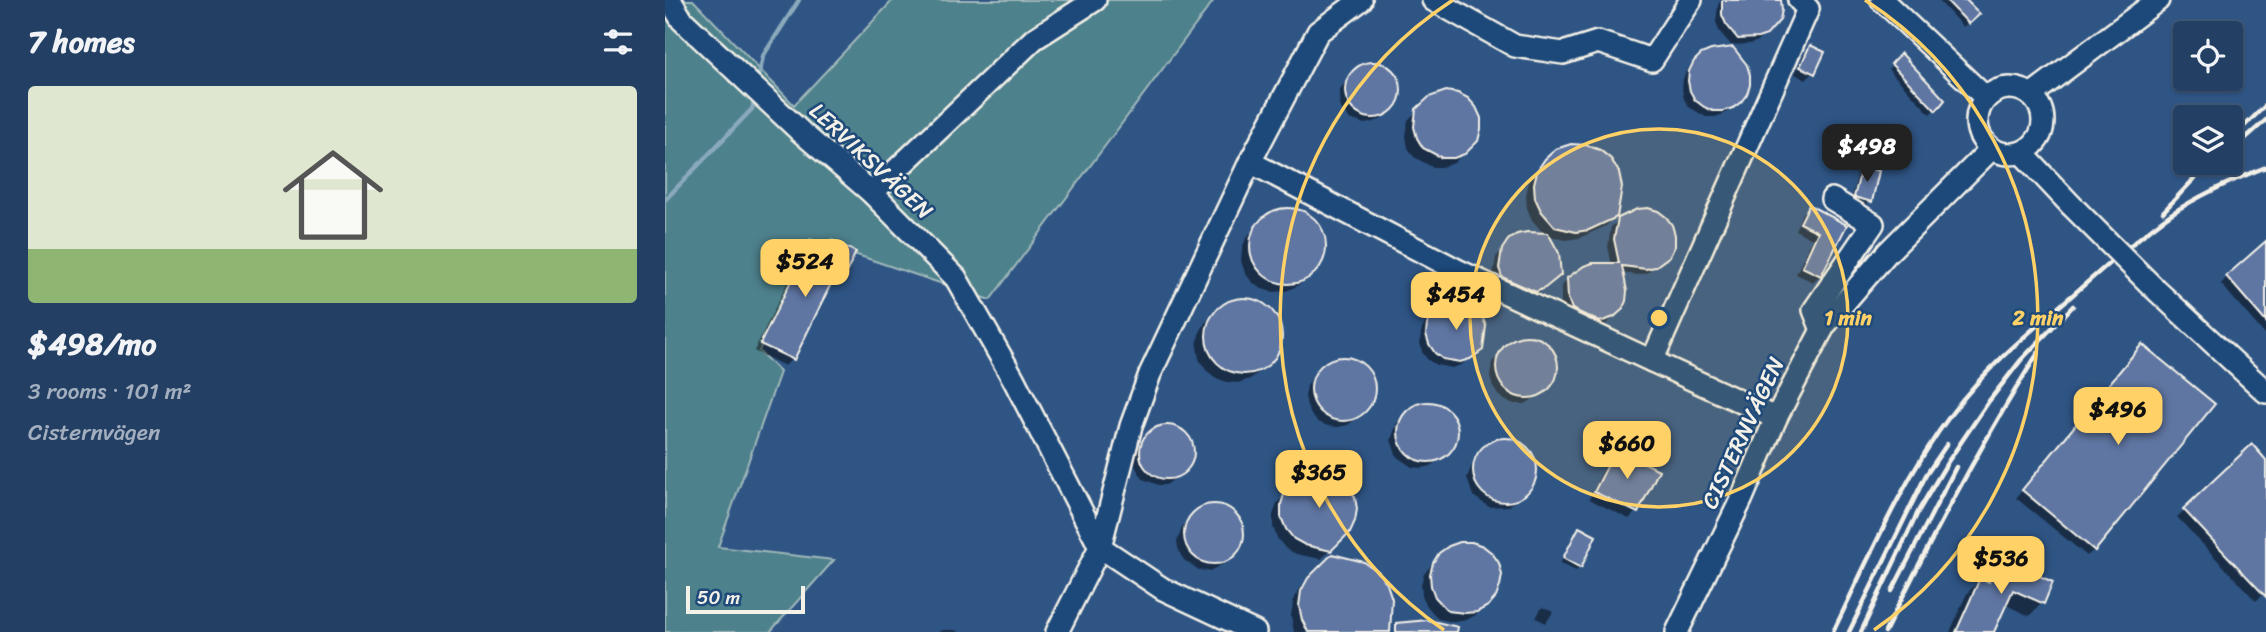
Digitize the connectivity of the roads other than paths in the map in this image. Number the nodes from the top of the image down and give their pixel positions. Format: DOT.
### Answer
graph roads {
  1 [pos="670,0"];
  2 [pos="1095,0"];
  3 [pos="1361,0"];
  4 [pos="1433,0"];
  5 [pos="1691,0"];
  6 [pos="1799,0"];
  7 [pos="1882,0"];
  8 [pos="2158,0"];
  9 [pos="2031,95"];
  10 [pos="1986,98"];
  11 [pos="1991,149"];
  12 [pos="2022,153"];
  13 [pos="1250,162"];
  14 [pos="872,193"];
  15 [pos="1832,199"];
  16 [pos="1822,330"];
  17 [pos="1652,361"];
  18 [pos="2266,392"];
  19 [pos="1776,418"];
  20 [pos="1100,547"];
  21 [pos="1057,632"];
  22 [pos="1255,632"];
  23 [pos="1677,632"];
  1 -- 14 [label="street, LERVIKSVÄGEN"];
  2 -- 14 [label="street"];
  3 -- 13 [label="street"];
  4 -- 5 [label="street"];
  6 -- 17 [label="street"];
  7 -- 10 [label="street"];
  8 -- 9 [label="street"];
  9 -- 10 [label="street"];
  9 -- 12 [label="street"];
  10 -- 11 [label="street"];
  11 -- 12 [label="street"];
  11 -- 16 [label="street, CISTERNVÄGEN"];
  12 -- 18 [label="street, bridge"];
  13 -- 17 [label="street"];
  13 -- 20 [label="street"];
  14 -- 20 [label="street, LERVIKSVÄGEN"];
  15 -- 16 [label="street"];
  16 -- 19 [label="street, CISTERNVÄGEN"];
  17 -- 19 [label="street"];
  19 -- 23 [label="street, CISTERNVÄGEN"];
  20 -- 21 [label="street"];
  20 -- 22 [label="street"];
}
